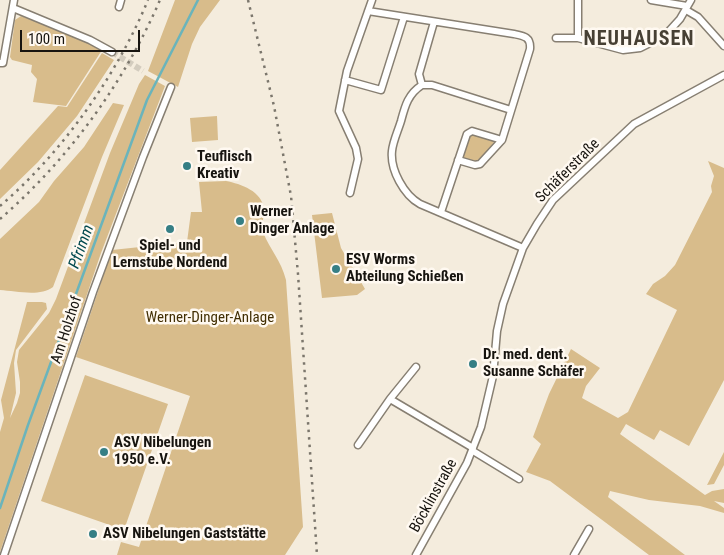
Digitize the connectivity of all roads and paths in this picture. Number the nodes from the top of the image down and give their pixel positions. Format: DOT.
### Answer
graph roads {
  1 [pos="14,0"];
  2 [pos="372,0"];
  3 [pos="578,0"];
  4 [pos="651,0"];
  5 [pos="692,0"];
  6 [pos="13,8"];
  7 [pos="687,8"];
  8 [pos="368,11"];
  9 [pos="404,17"];
  10 [pos="434,22"];
  11 [pos="556,38"];
  12 [pos="578,38"];
  13 [pos="724,46"];
  14 [pos="112,52"];
  15 [pos="2,63"];
  16 [pos="724,75"];
  17 [pos="345,80"];
  18 [pos="422,85"];
  19 [pos="171,87"];
  20 [pos="511,110"];
  21 [pos="502,140"];
  22 [pos="458,160"];
  23 [pos="350,193"];
  24 [pos="441,212"];
  25 [pos="523,248"];
  26 [pos="416,367"];
  27 [pos="390,399"];
  28 [pos="358,445"];
  29 [pos="473,450"];
  30 [pos="519,479"];
  31 [pos="589,529"];
  32 [pos="419,554"];
  33 [pos="4,555"];
  34 [pos="574,555"];
  1 -- 6 [label="street"];
  2 -- 8 [label="street"];
  3 -- 12 [label="street"];
  4 -- 7 [label="street"];
  5 -- 7 [label="street"];
  6 -- 14 [label="street"];
  6 -- 15 [label="street"];
  7 -- 12 [label="street"];
  7 -- 13 [label="street"];
  8 -- 9 [label="street"];
  8 -- 17 [label="street"];
  9 -- 10 [label="street"];
  9 -- 17 [label="street"];
  10 -- 18 [label="street"];
  10 -- 20 [label="street"];
  11 -- 12 [label="street"];
  16 -- 25 [label="street, Schäferstraße"];
  17 -- 23 [label="street"];
  18 -- 20 [label="street"];
  18 -- 24 [label="street"];
  19 -- 33 [label="street, Am Holzhof"];
  20 -- 21 [label="street"];
  21 -- 22 [label="street"];
  21 -- 22 [label="street"];
  22 -- 24 [label="street"];
  24 -- 25 [label="street"];
  25 -- 29 [label="street, Schäferstraße"];
  26 -- 27 [label="street"];
  27 -- 28 [label="street"];
  27 -- 29 [label="street"];
  29 -- 30 [label="street"];
  29 -- 32 [label="street, Böcklinstraße"];
  31 -- 34 [label="street"];
}
